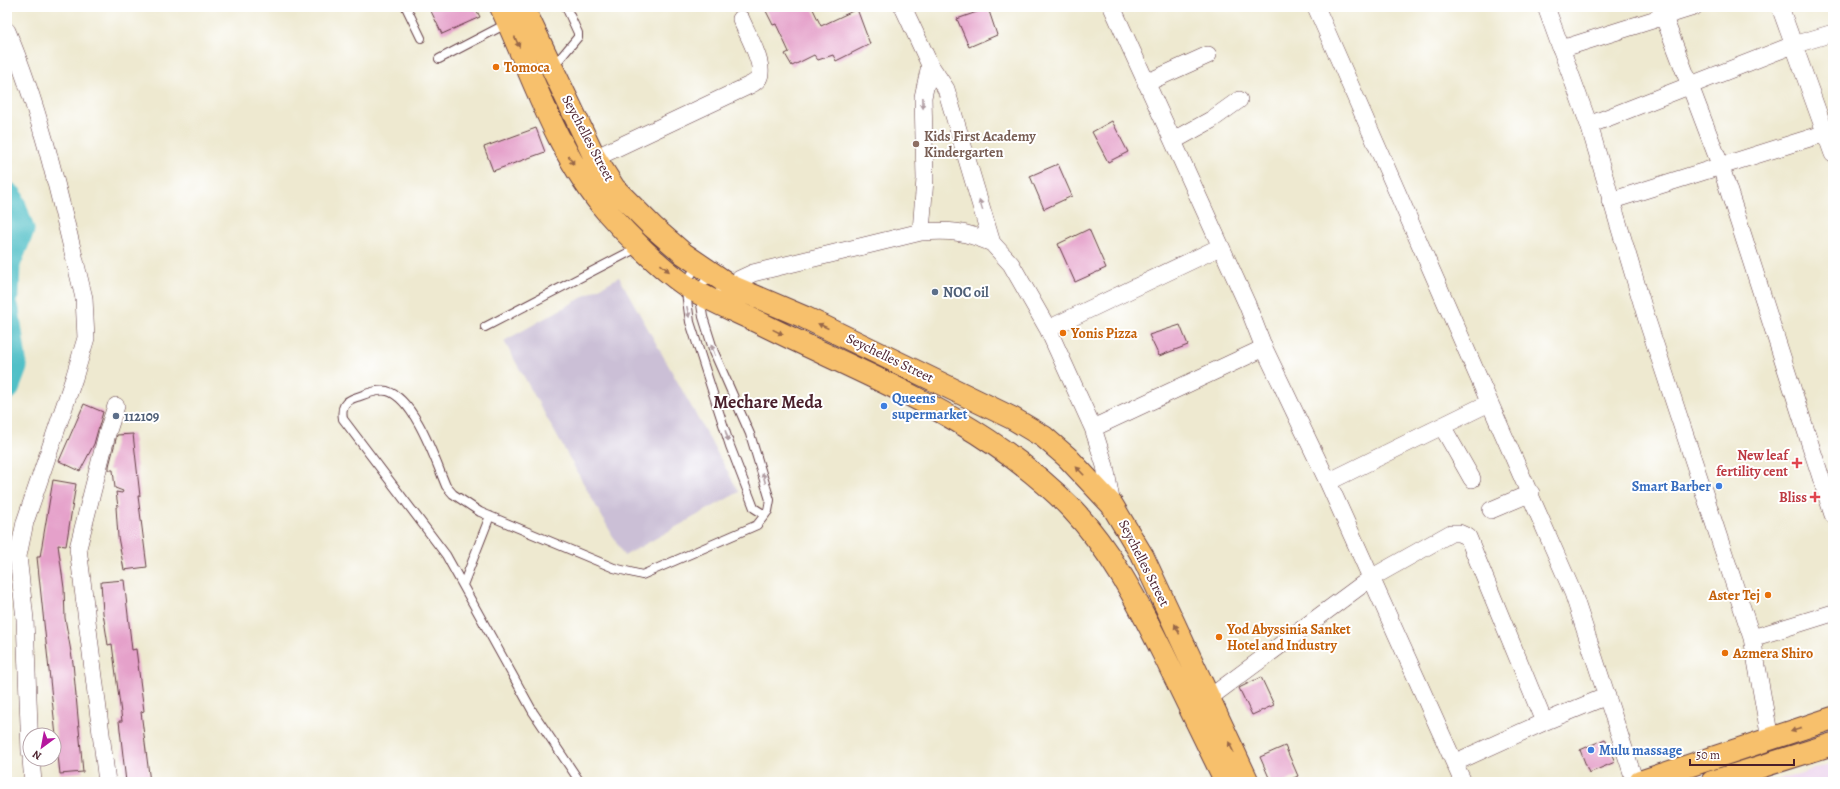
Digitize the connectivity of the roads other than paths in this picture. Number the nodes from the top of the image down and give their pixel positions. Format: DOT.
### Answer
graph roads {
  1 [pos="406,7"];
  2 [pos="523,7"];
  3 [pos="566,7"];
  4 [pos="903,7"];
  5 [pos="1112,7"];
  6 [pos="1316,7"];
  7 [pos="1546,7"];
  8 [pos="1694,7"];
  9 [pos="1780,7"];
  10 [pos="1662,12"];
  11 [pos="505,15"];
  12 [pos="741,19"];
  13 [pos="7,31"];
  14 [pos="1833,33"];
  15 [pos="421,38"];
  16 [pos="1794,45"];
  17 [pos="1561,49"];
  18 [pos="1208,55"];
  19 [pos="439,60"];
  20 [pos="930,65"];
  21 [pos="551,69"];
  22 [pos="1146,83"];
  23 [pos="1690,86"];
  24 [pos="1239,100"];
  25 [pos="1589,125"];
  26 [pos="1826,133"];
  27 [pos="1173,141"];
  28 [pos="1833,154"];
  29 [pos="595,158"];
  30 [pos="1722,167"];
  31 [pos="1610,201"];
  32 [pos="921,232"];
  33 [pos="992,243"];
  34 [pos="639,246"];
  35 [pos="1220,247"];
  36 [pos="704,267"];
  37 [pos="732,286"];
  38 [pos="700,292"];
  39 [pos="486,327"];
  40 [pos="1048,329"];
  41 [pos="1264,348"];
  42 [pos="1489,403"];
  43 [pos="116,406"];
  44 [pos="1442,426"];
  45 [pos="1093,428"];
  46 [pos="1472,479"];
  47 [pos="1328,482"];
  48 [pos="1531,493"];
  49 [pos="1112,505"];
  50 [pos="1491,510"];
  51 [pos="765,515"];
  52 [pos="490,516"];
  53 [pos="1833,516"];
  54 [pos="1371,578"];
  55 [pos="463,585"];
  56 [pos="1833,613"];
  57 [pos="1752,638"];
  58 [pos="1607,696"];
  59 [pos="1209,698"];
  60 [pos="1833,718"];
  61 [pos="1544,722"];
  62 [pos="29,727"];
  63 [pos="1770,739"];
  64 [pos="1833,744"];
  65 [pos="1456,762"];
  66 [pos="32,767"];
  67 [pos="33,782"];
  68 [pos="107,782"];
  69 [pos="580,782"];
  70 [pos="1226,782"];
  71 [pos="1248,782"];
  72 [pos="1463,782"];
  73 [pos="1635,782"];
  74 [pos="1640,782"];
  75 [pos="1712,782"];
  1 -- 15 [label="lane"];
  2 -- 21 [label="main road, Seychelles Street"];
  3 -- 21 [label="lane"];
  4 -- 20 [label="street"];
  5 -- 22 [label="street"];
  6 -- 42 [label="street"];
  7 -- 17 [label="street"];
  8 -- 10 [label="street"];
  9 -- 16 [label="street"];
  10 -- 17 [label="street"];
  10 -- 23 [label="street"];
  11 -- 19 [label="lane"];
  11 -- 34 [label="main road, Seychelles Street, one-way"];
  12 -- 29 [label="street"];
  13 -- 62 [label="street"];
  14 -- 16 [label="street"];
  16 -- 23 [label="street"];
  16 -- 26 [label="street"];
  17 -- 25 [label="street"];
  18 -- 22 [label="street"];
  20 -- 32 [label="street, one-way"];
  33 -- 20 [label="street, one-way"];
  21 -- 29 [label="main road, Seychelles Street"];
  22 -- 27 [label="street"];
  23 -- 25 [label="street"];
  23 -- 30 [label="street"];
  24 -- 27 [label="street"];
  25 -- 31 [label="street"];
  26 -- 28 [label="street"];
  26 -- 30 [label="street"];
  27 -- 35 [label="street"];
  29 -- 36 [label="main road, Seychelles Street"];
  30 -- 31 [label="street"];
  30 -- 53 [label="street"];
  31 -- 57 [label="street"];
  32 -- 33 [label="street"];
  32 -- 37 [label="street"];
  33 -- 40 [label="street"];
  34 -- 38 [label="main road, Seychelles Street, one-way"];
  34 -- 39 [label="lane"];
  35 -- 40 [label="street"];
  35 -- 41 [label="street"];
  36 -- 37 [label="main road, Seychelles Street"];
  36 -- 38 [label="lane"];
  36 -- 38 [label="lane"];
  37 -- 38 [label="street"];
  49 -- 37 [label="main road, Seychelles Street, one-way"];
  51 -- 38 [label="lane, one-way"];
  38 -- 51 [label="lane, one-way"];
  38 -- 70 [label="main road, Seychelles Street, one-way"];
  40 -- 45 [label="street"];
  41 -- 45 [label="street"];
  41 -- 47 [label="street"];
  42 -- 44 [label="street"];
  42 -- 48 [label="street"];
  43 -- 68 [label="street"];
  44 -- 46 [label="street"];
  44 -- 47 [label="street"];
  45 -- 49 [label="street"];
  47 -- 54 [label="street"];
  48 -- 50 [label="street"];
  48 -- 58 [label="street"];
  59 -- 49 [label="main road, Seychelles Street, one-way"];
  51 -- 52 [label="lane"];
  52 -- 55 [label="lane"];
  52 -- 55 [label="lane"];
  54 -- 59 [label="street"];
  54 -- 61 [label="street"];
  54 -- 65 [label="street"];
  55 -- 69 [label="lane"];
  56 -- 57 [label="street"];
  57 -- 63 [label="street"];
  58 -- 61 [label="street"];
  58 -- 73 [label="street"];
  71 -- 59 [label="main road, Seychelles Street, one-way"];
  60 -- 63 [label="main road, one-way"];
  61 -- 65 [label="street"];
  63 -- 74 [label="main road"];
  64 -- 75 [label="main road"];
  65 -- 72 [label="street"];
  66 -- 67 [label="street"];
}
